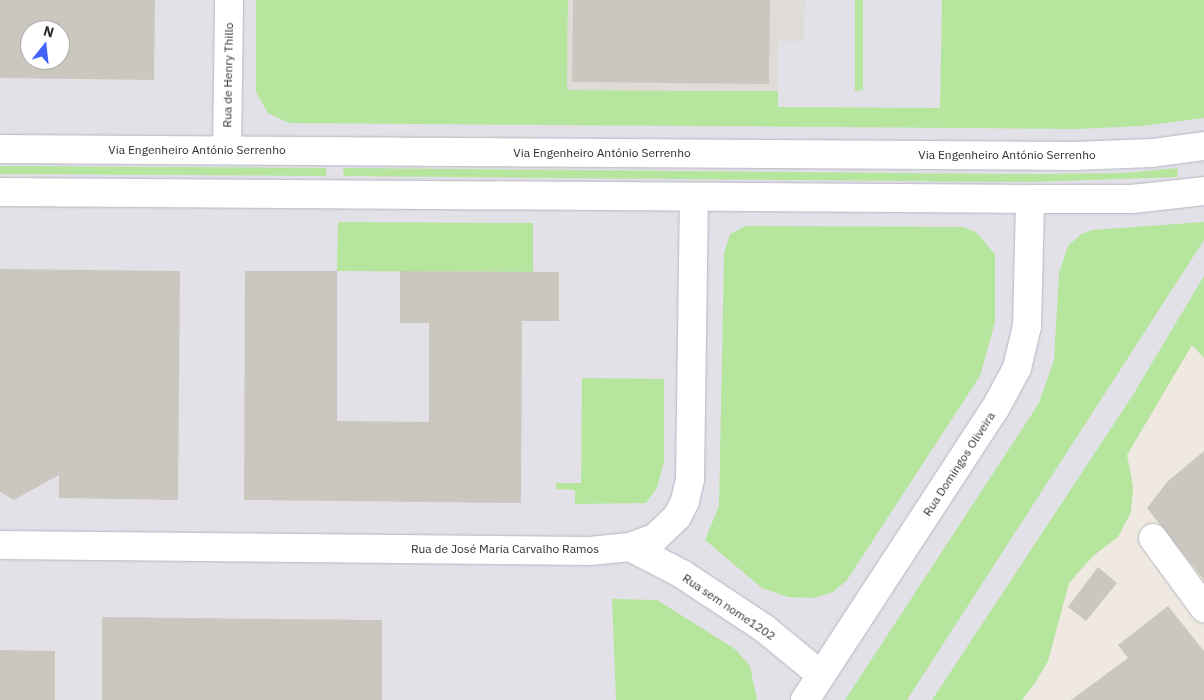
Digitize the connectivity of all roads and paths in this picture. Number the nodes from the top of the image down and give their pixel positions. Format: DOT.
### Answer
graph roads {
  1 [pos="229,0"];
  2 [pos="1204,146"];
  3 [pos="0,149"];
  4 [pos="228,150"];
  5 [pos="0,192"];
  6 [pos="1195,193"];
  7 [pos="694,197"];
  8 [pos="1030,199"];
  9 [pos="1153,538"];
  10 [pos="0,545"];
  11 [pos="630,547"];
  12 [pos="1204,608"];
  13 [pos="821,675"];
  14 [pos="805,700"];
  1 -- 4 [label="main road, Rua de Henry Thillo"];
  2 -- 4 [label="main road, Via Engenheiro António Serrenho"];
  3 -- 4 [label="main road, Via Engenheiro António Serrenho"];
  5 -- 7 [label="main road"];
  6 -- 8 [label="main road"];
  7 -- 8 [label="main road"];
  7 -- 11 [label="main road, Rua de José Maria Carvalho Ramos"];
  8 -- 13 [label="main road, Rua Domingos Oliveira"];
  9 -- 12 [label="main road"];
  10 -- 11 [label="main road, Rua de José Maria Carvalho Ramos"];
  11 -- 13 [label="main road, Rua sem nome1202"];
  13 -- 14 [label="main road, Rua Domingos Oliveira"];
}
